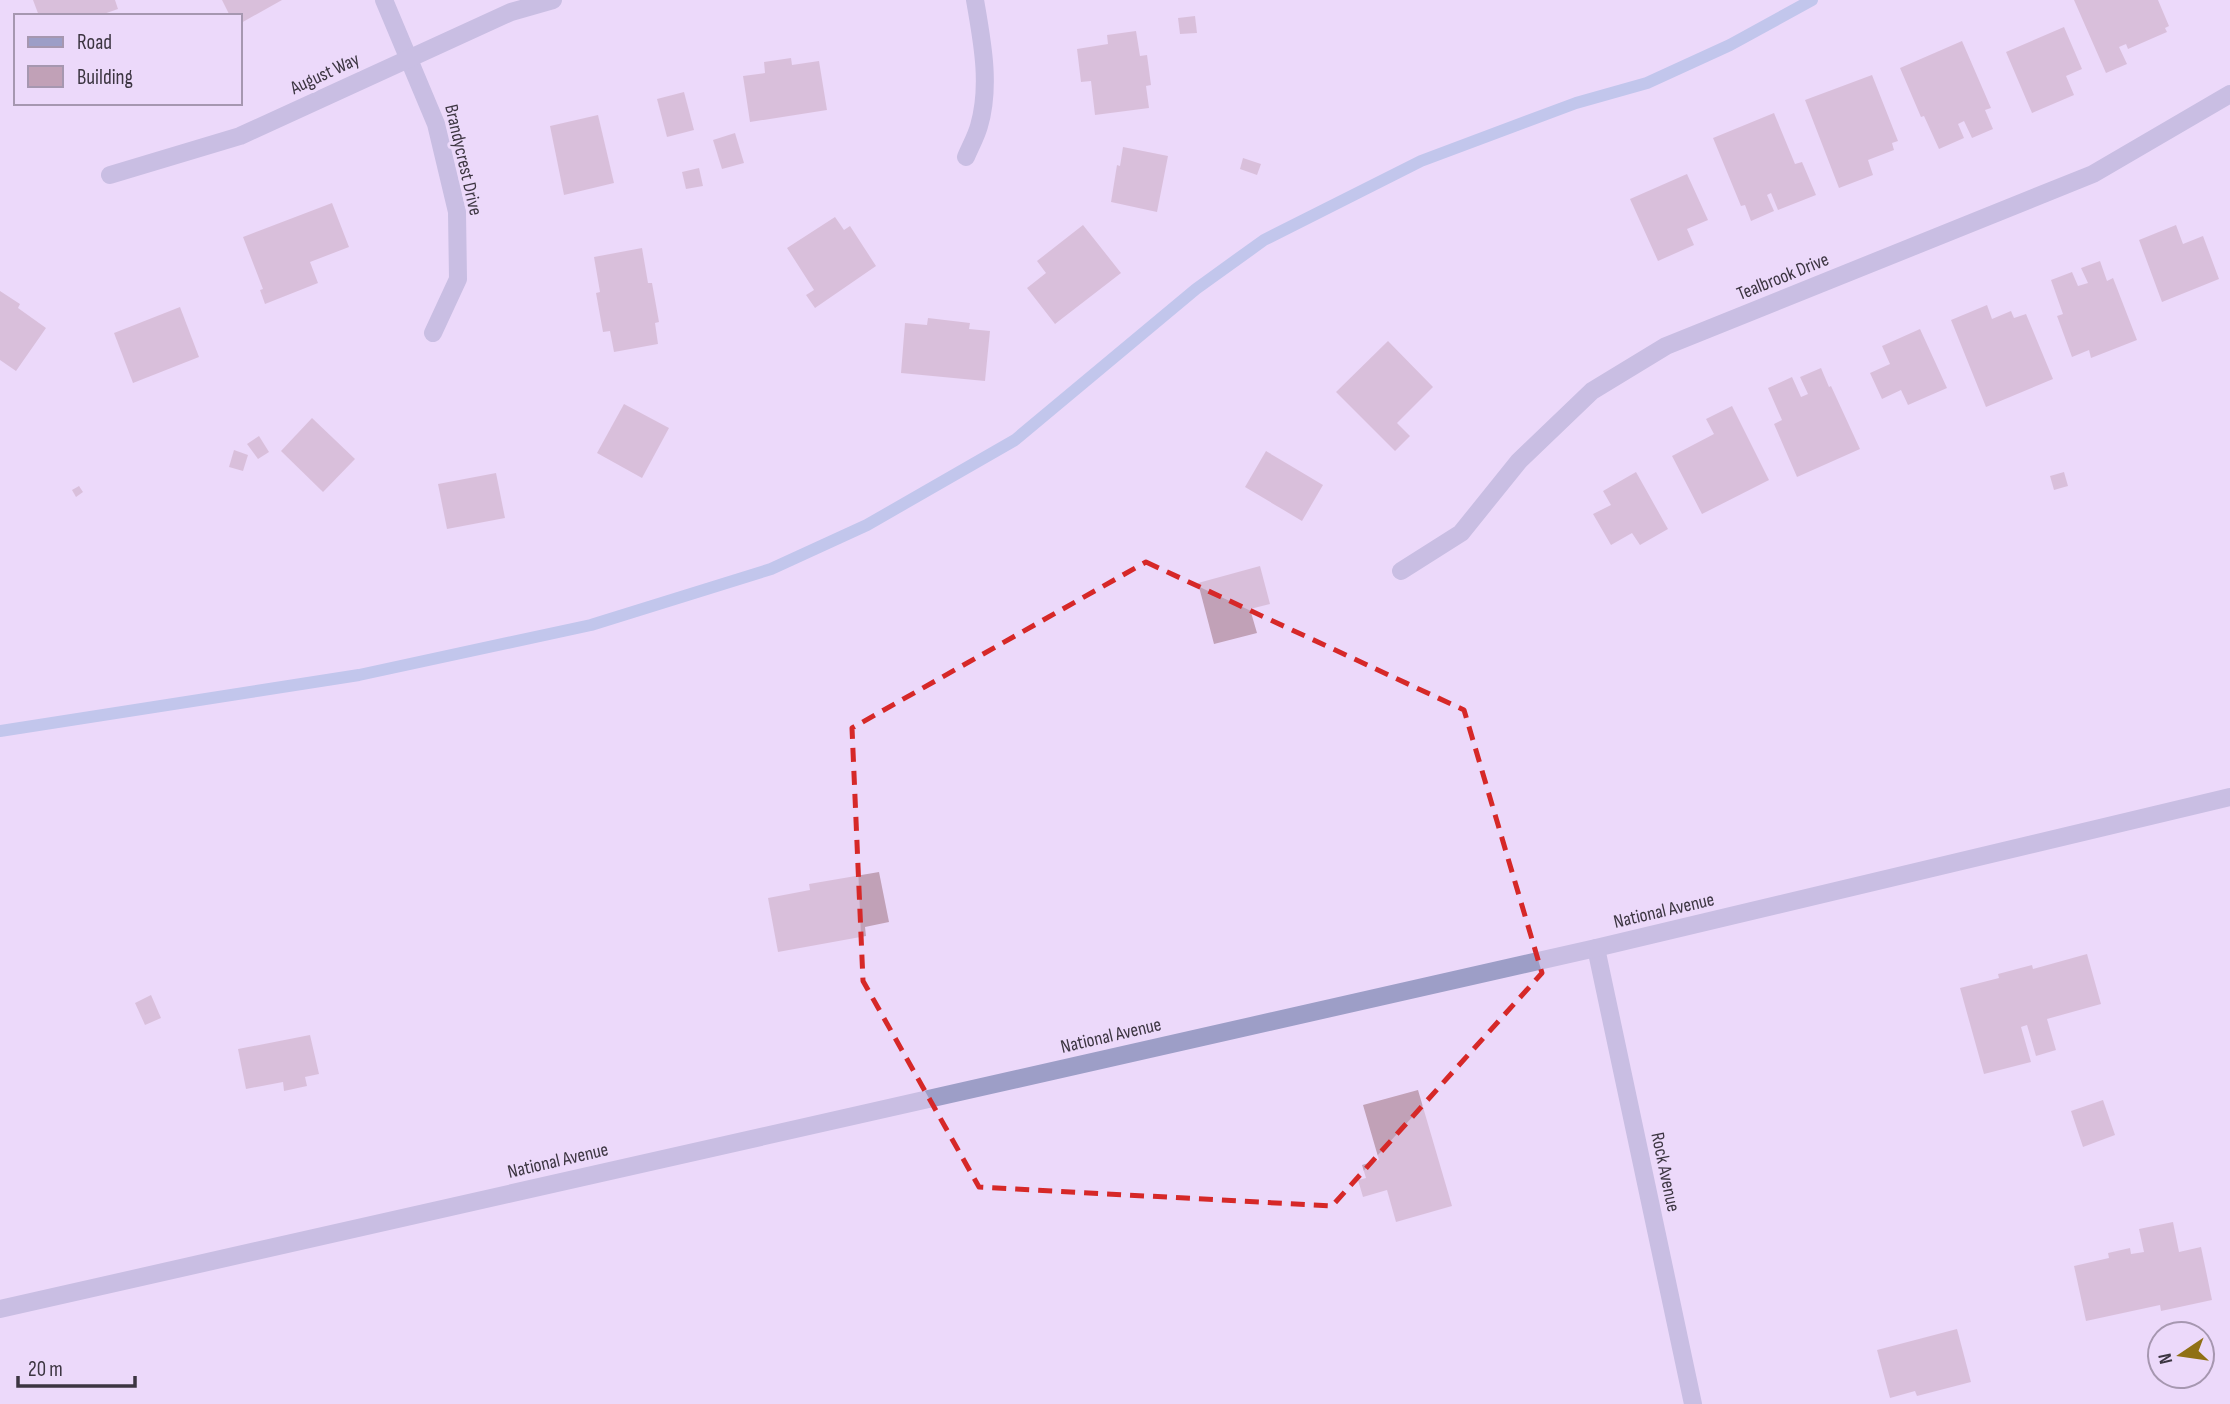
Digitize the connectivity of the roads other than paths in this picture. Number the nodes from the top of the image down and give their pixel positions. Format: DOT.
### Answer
graph roads {
  1 [pos="384,0"];
  2 [pos="553,0"];
  3 [pos="975,0"];
  4 [pos="411,58"];
  5 [pos="2230,94"];
  6 [pos="966,157"];
  7 [pos="110,175"];
  8 [pos="433,333"];
  9 [pos="1401,571"];
  10 [pos="2230,797"];
  11 [pos="1596,948"];
  12 [pos="0,1309"];
  13 [pos="1693,1404"];
  1 -- 4 [label="street, Brandycrest Drive"];
  2 -- 4 [label="street, August Way"];
  3 -- 6 [label="street"];
  4 -- 7 [label="street, August Way"];
  4 -- 8 [label="street, Brandycrest Drive"];
  5 -- 9 [label="street, Tealbrook Drive"];
  10 -- 11 [label="street, National Avenue"];
  11 -- 12 [label="street, National Avenue"];
  11 -- 13 [label="street, Rock Avenue"];
}
